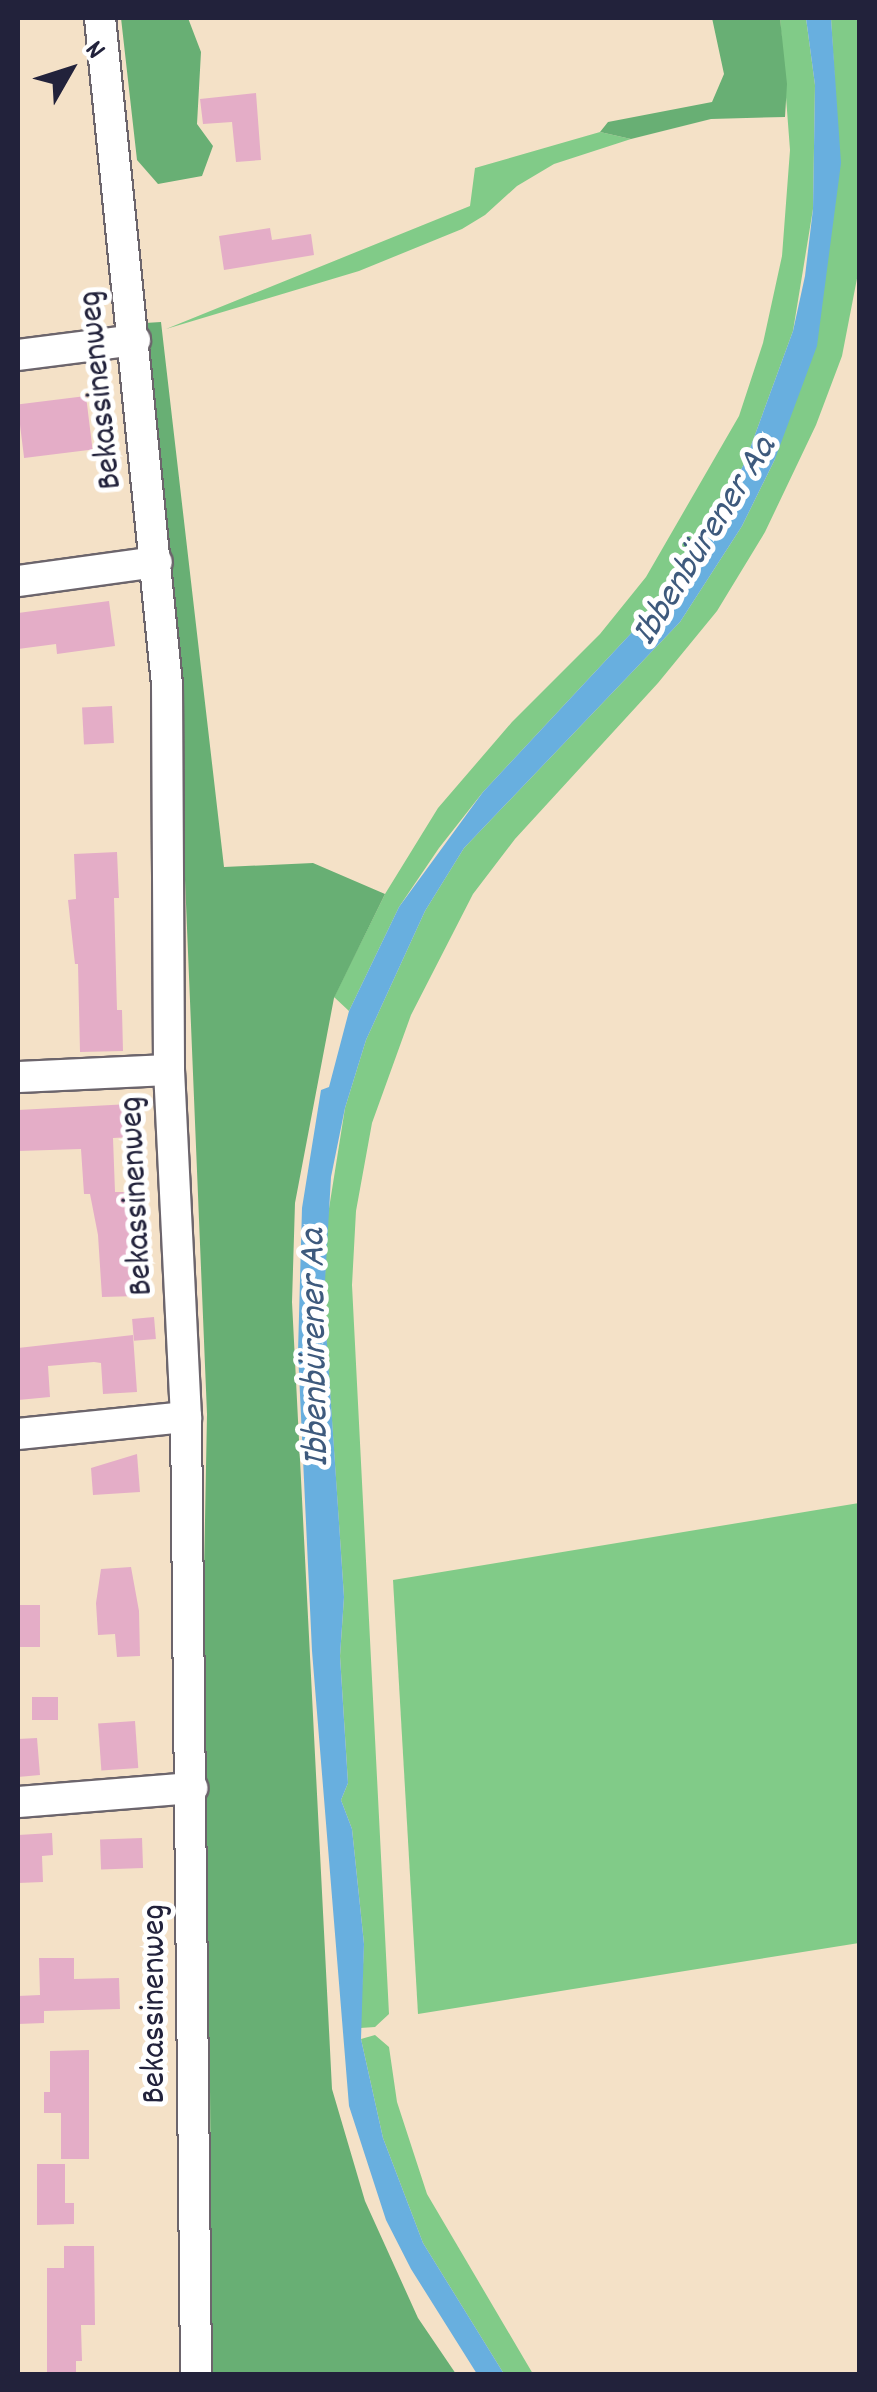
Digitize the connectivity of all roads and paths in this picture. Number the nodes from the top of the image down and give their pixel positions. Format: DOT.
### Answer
graph roads {
  1 [pos="100,18"];
  2 [pos="135,340"];
  3 [pos="18,354"];
  4 [pos="157,562"];
  5 [pos="18,581"];
  6 [pos="169,1070"];
  7 [pos="18,1078"];
  8 [pos="186,1417"];
  9 [pos="18,1434"];
  10 [pos="192,1788"];
  11 [pos="18,1802"];
  12 [pos="196,2374"];
  1 -- 2 [label="street, Bekassinenweg"];
  2 -- 3 [label="street"];
  2 -- 4 [label="street, Bekassinenweg"];
  4 -- 5 [label="street"];
  4 -- 6 [label="street, Bekassinenweg"];
  6 -- 7 [label="street"];
  6 -- 8 [label="street, Bekassinenweg"];
  8 -- 9 [label="street"];
  8 -- 10 [label="street, Bekassinenweg"];
  10 -- 11 [label="street"];
  10 -- 12 [label="street, Bekassinenweg"];
}
